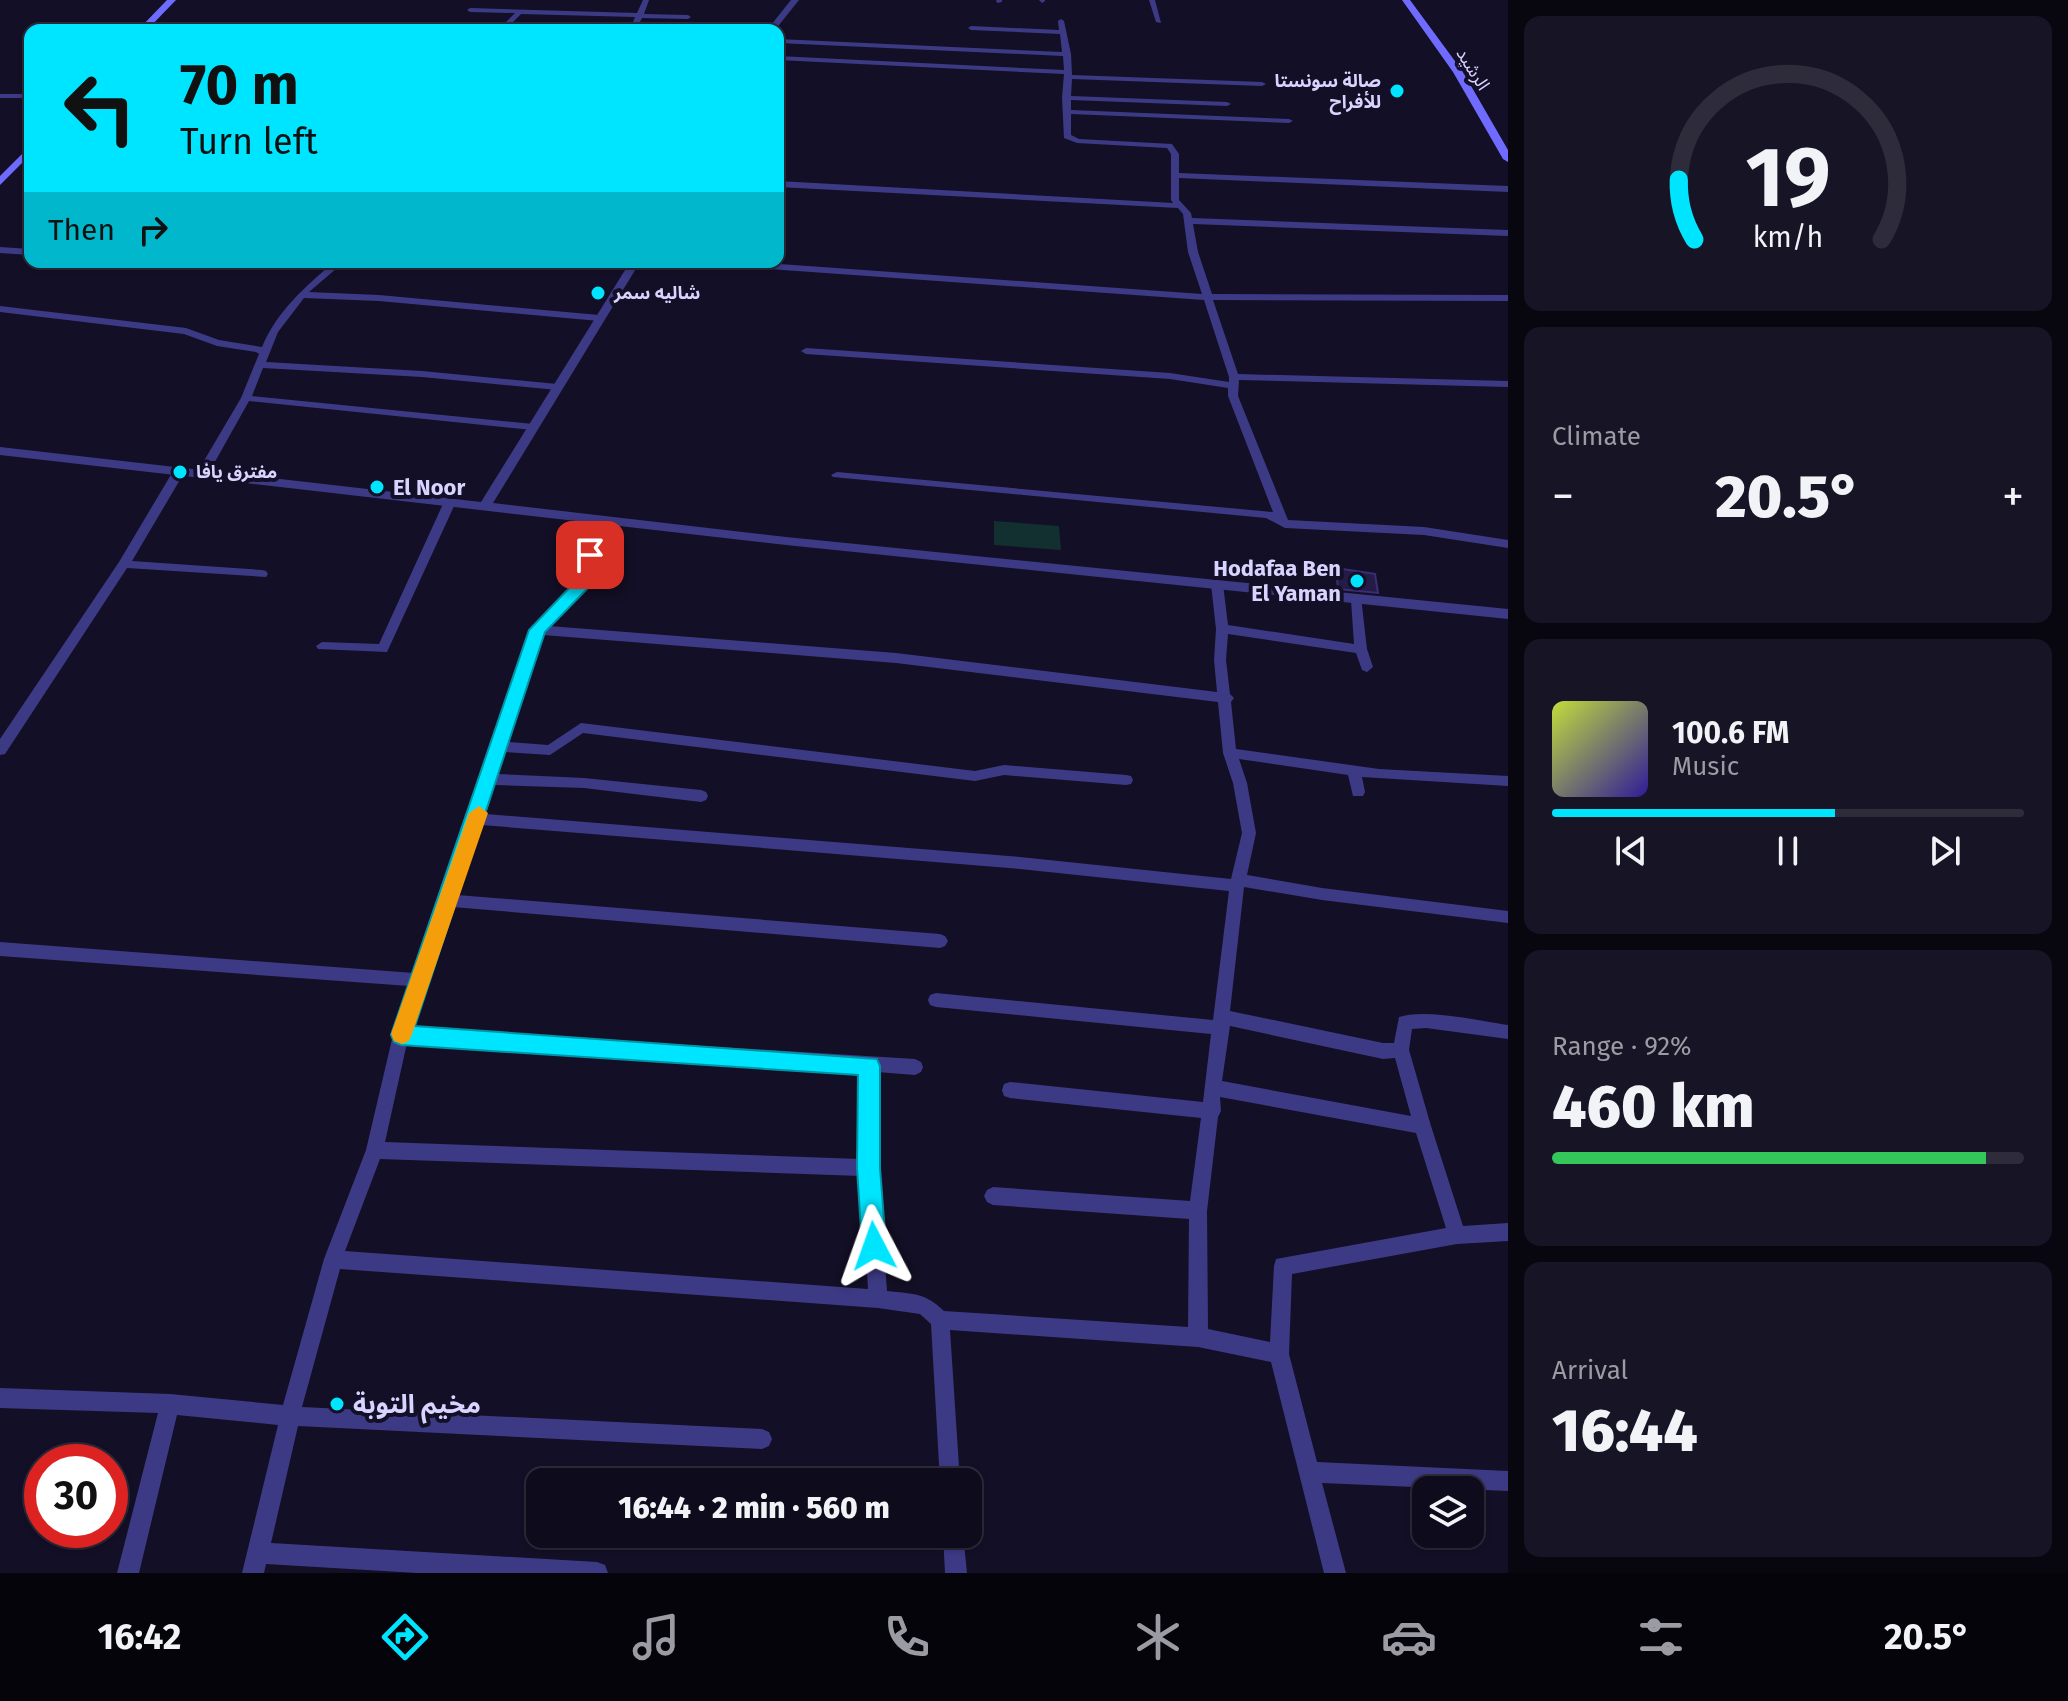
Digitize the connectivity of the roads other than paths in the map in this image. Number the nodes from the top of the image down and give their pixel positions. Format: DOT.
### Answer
graph roads {
  1 [pos="172,0"];
  2 [pos="179,0"];
  3 [pos="646,0"];
  4 [pos="795,0"];
  5 [pos="1152,0"];
  6 [pos="1406,0"];
  7 [pos="470,10"];
  8 [pos="518,14"];
  9 [pos="640,15"];
  10 [pos="688,17"];
  11 [pos="1061,21"];
  12 [pos="1159,22"];
  13 [pos="148,24"];
  14 [pos="156,24"];
  15 [pos="507,24"];
  16 [pos="636,24"];
  17 [pos="776,24"];
  18 [pos="971,28"];
  19 [pos="1062,32"];
  20 [pos="784,41"];
  21 [pos="1067,54"];
  22 [pos="784,58"];
  23 [pos="1068,74"];
  24 [pos="1262,84"];
  25 [pos="0,96"];
  26 [pos="24,96"];
  27 [pos="1066,98"];
  28 [pos="1227,104"];
  29 [pos="1067,112"];
  30 [pos="1289,121"];
  31 [pos="24,156"];
  32 [pos="1508,159"];
  33 [pos="24,165"];
  34 [pos="1174,175"];
  35 [pos="0,182"];
  36 [pos="784,184"];
  37 [pos="1508,189"];
  38 [pos="0,191"];
  39 [pos="1180,206"];
  40 [pos="1189,221"];
  41 [pos="1508,233"];
  42 [pos="0,250"];
  43 [pos="24,252"];
  44 [pos="784,267"];
  45 [pos="332,268"];
  46 [pos="631,268"];
  47 [pos="301,295"];
  48 [pos="1206,297"];
  49 [pos="1508,298"];
  50 [pos="0,309"];
  51 [pos="599,318"];
  52 [pos="806,351"];
  53 [pos="263,360"];
  54 [pos="1233,381"];
  55 [pos="1508,384"];
  56 [pos="557,387"];
  57 [pos="246,398"];
  58 [pos="533,427"];
  59 [pos="0,451"];
  60 [pos="178,473"];
  61 [pos="837,475"];
  62 [pos="201,476"];
  63 [pos="449,504"];
  64 [pos="484,508"];
  65 [pos="1285,524"];
  66 [pos="598,525"];
  67 [pos="1508,544"];
  68 [pos="124,564"];
  69 [pos="262,574"];
  70 [pos="1217,584"];
  71 [pos="1357,600"];
  72 [pos="1508,614"];
  73 [pos="1222,629"];
  74 [pos="538,630"];
  75 [pos="322,646"];
  76 [pos="1361,649"];
  77 [pos="1367,667"];
  78 [pos="1227,698"];
  79 [pos="499,746"];
  80 [pos="0,750"];
  81 [pos="1230,753"];
  82 [pos="1354,770"];
  83 [pos="489,779"];
  84 [pos="1126,780"];
  85 [pos="1508,781"];
  86 [pos="1358,792"];
  87 [pos="701,796"];
  88 [pos="477,819"];
  89 [pos="1238,883"];
  90 [pos="447,900"];
  91 [pos="1508,917"];
  92 [pos="940,941"];
  93 [pos="0,949"];
  94 [pos="419,980"];
  95 [pos="936,1000"];
  96 [pos="1222,1022"];
  97 [pos="1508,1032"];
  98 [pos="401,1035"];
  99 [pos="1401,1050"];
  100 [pos="869,1066"];
  101 [pos="915,1067"];
  102 [pos="1215,1088"];
  103 [pos="1010,1090"];
  104 [pos="1212,1111"];
  105 [pos="1422,1126"];
  106 [pos="375,1150"];
  107 [pos="869,1168"];
  108 [pos="993,1196"];
  109 [pos="1198,1211"];
  110 [pos="1508,1232"];
  111 [pos="1457,1235"];
  112 [pos="333,1259"];
  113 [pos="878,1299"];
  114 [pos="940,1320"];
  115 [pos="1198,1337"];
  116 [pos="1279,1354"];
  117 [pos="0,1398"];
  118 [pos="170,1404"];
  119 [pos="290,1416"];
  120 [pos="762,1439"];
  121 [pos="949,1468"];
  122 [pos="1308,1472"];
  123 [pos="1508,1481"];
  124 [pos="954,1548"];
  125 [pos="256,1563"];
  126 [pos="128,1573"];
  127 [pos="597,1573"];
  128 [pos="956,1573"];
  129 [pos="1335,1573"];
  1 -- 13 [label="main road"];
  2 -- 14 [label="main road"];
  3 -- 9 [label="street"];
  4 -- 17 [label="street"];
  5 -- 12 [label="street"];
  6 -- 32 [label="main road, الرشيد"];
  7 -- 8 [label="street"];
  8 -- 9 [label="street"];
  8 -- 15 [label="street"];
  9 -- 10 [label="street"];
  9 -- 16 [label="street"];
  11 -- 19 [label="street"];
  18 -- 19 [label="street"];
  19 -- 21 [label="street"];
  20 -- 21 [label="street"];
  21 -- 23 [label="street"];
  22 -- 23 [label="street"];
  23 -- 24 [label="street"];
  23 -- 27 [label="street"];
  25 -- 26 [label="street"];
  27 -- 28 [label="street"];
  27 -- 29 [label="street"];
  29 -- 30 [label="street"];
  29 -- 34 [label="street"];
  31 -- 35 [label="main road"];
  33 -- 38 [label="main road"];
  34 -- 37 [label="street"];
  34 -- 39 [label="street"];
  36 -- 39 [label="street"];
  39 -- 40 [label="street"];
  40 -- 41 [label="street"];
  40 -- 48 [label="street"];
  42 -- 43 [label="street"];
  44 -- 48 [label="street"];
  45 -- 47 [label="street"];
  46 -- 51 [label="street"];
  47 -- 51 [label="street"];
  47 -- 53 [label="street"];
  48 -- 49 [label="street"];
  48 -- 54 [label="street"];
  50 -- 53 [label="street"];
  51 -- 56 [label="street"];
  52 -- 54 [label="street"];
  53 -- 56 [label="street"];
  53 -- 57 [label="street"];
  54 -- 55 [label="street"];
  54 -- 65 [label="street"];
  56 -- 58 [label="street"];
  57 -- 58 [label="street"];
  57 -- 62 [label="street"];
  58 -- 64 [label="street"];
  59 -- 60 [label="street"];
  60 -- 62 [label="street"];
  60 -- 68 [label="street"];
  61 -- 65 [label="street"];
  62 -- 63 [label="street"];
  63 -- 64 [label="street"];
  63 -- 75 [label="street"];
  64 -- 70 [label="street"];
  65 -- 67 [label="street"];
  66 -- 74 [label="street"];
  68 -- 69 [label="street"];
  68 -- 80 [label="street"];
  70 -- 71 [label="street"];
  70 -- 73 [label="street"];
  71 -- 72 [label="street"];
  71 -- 76 [label="street"];
  73 -- 76 [label="street"];
  73 -- 78 [label="street"];
  74 -- 78 [label="street"];
  74 -- 79 [label="street"];
  76 -- 77 [label="street"];
  78 -- 81 [label="street"];
  79 -- 83 [label="street"];
  79 -- 84 [label="street"];
  81 -- 82 [label="street"];
  81 -- 89 [label="street"];
  82 -- 85 [label="street"];
  82 -- 86 [label="street"];
  83 -- 87 [label="street"];
  83 -- 88 [label="street"];
  88 -- 89 [label="street"];
  88 -- 90 [label="street"];
  89 -- 91 [label="street"];
  89 -- 96 [label="street"];
  90 -- 92 [label="street"];
  90 -- 94 [label="street"];
  93 -- 94 [label="street"];
  94 -- 98 [label="street"];
  95 -- 96 [label="street"];
  96 -- 99 [label="street"];
  96 -- 102 [label="street"];
  97 -- 99 [label="street"];
  98 -- 100 [label="street"];
  98 -- 106 [label="street"];
  99 -- 105 [label="street"];
  100 -- 101 [label="street"];
  100 -- 107 [label="street"];
  102 -- 104 [label="street"];
  102 -- 105 [label="street"];
  103 -- 104 [label="street"];
  104 -- 109 [label="street"];
  105 -- 111 [label="street"];
  106 -- 107 [label="street"];
  106 -- 112 [label="street"];
  107 -- 113 [label="street"];
  108 -- 109 [label="street"];
  109 -- 115 [label="street"];
  110 -- 111 [label="street"];
  111 -- 116 [label="street"];
  112 -- 113 [label="street"];
  112 -- 119 [label="street"];
  113 -- 114 [label="street"];
  114 -- 115 [label="street"];
  114 -- 121 [label="street"];
  115 -- 116 [label="street"];
  116 -- 122 [label="street"];
  117 -- 118 [label="street"];
  118 -- 119 [label="street"];
  118 -- 126 [label="street"];
  119 -- 120 [label="street"];
  119 -- 125 [label="street"];
  122 -- 123 [label="street"];
  122 -- 129 [label="street"];
  124 -- 128 [label="street"];
  125 -- 127 [label="street"];
}
